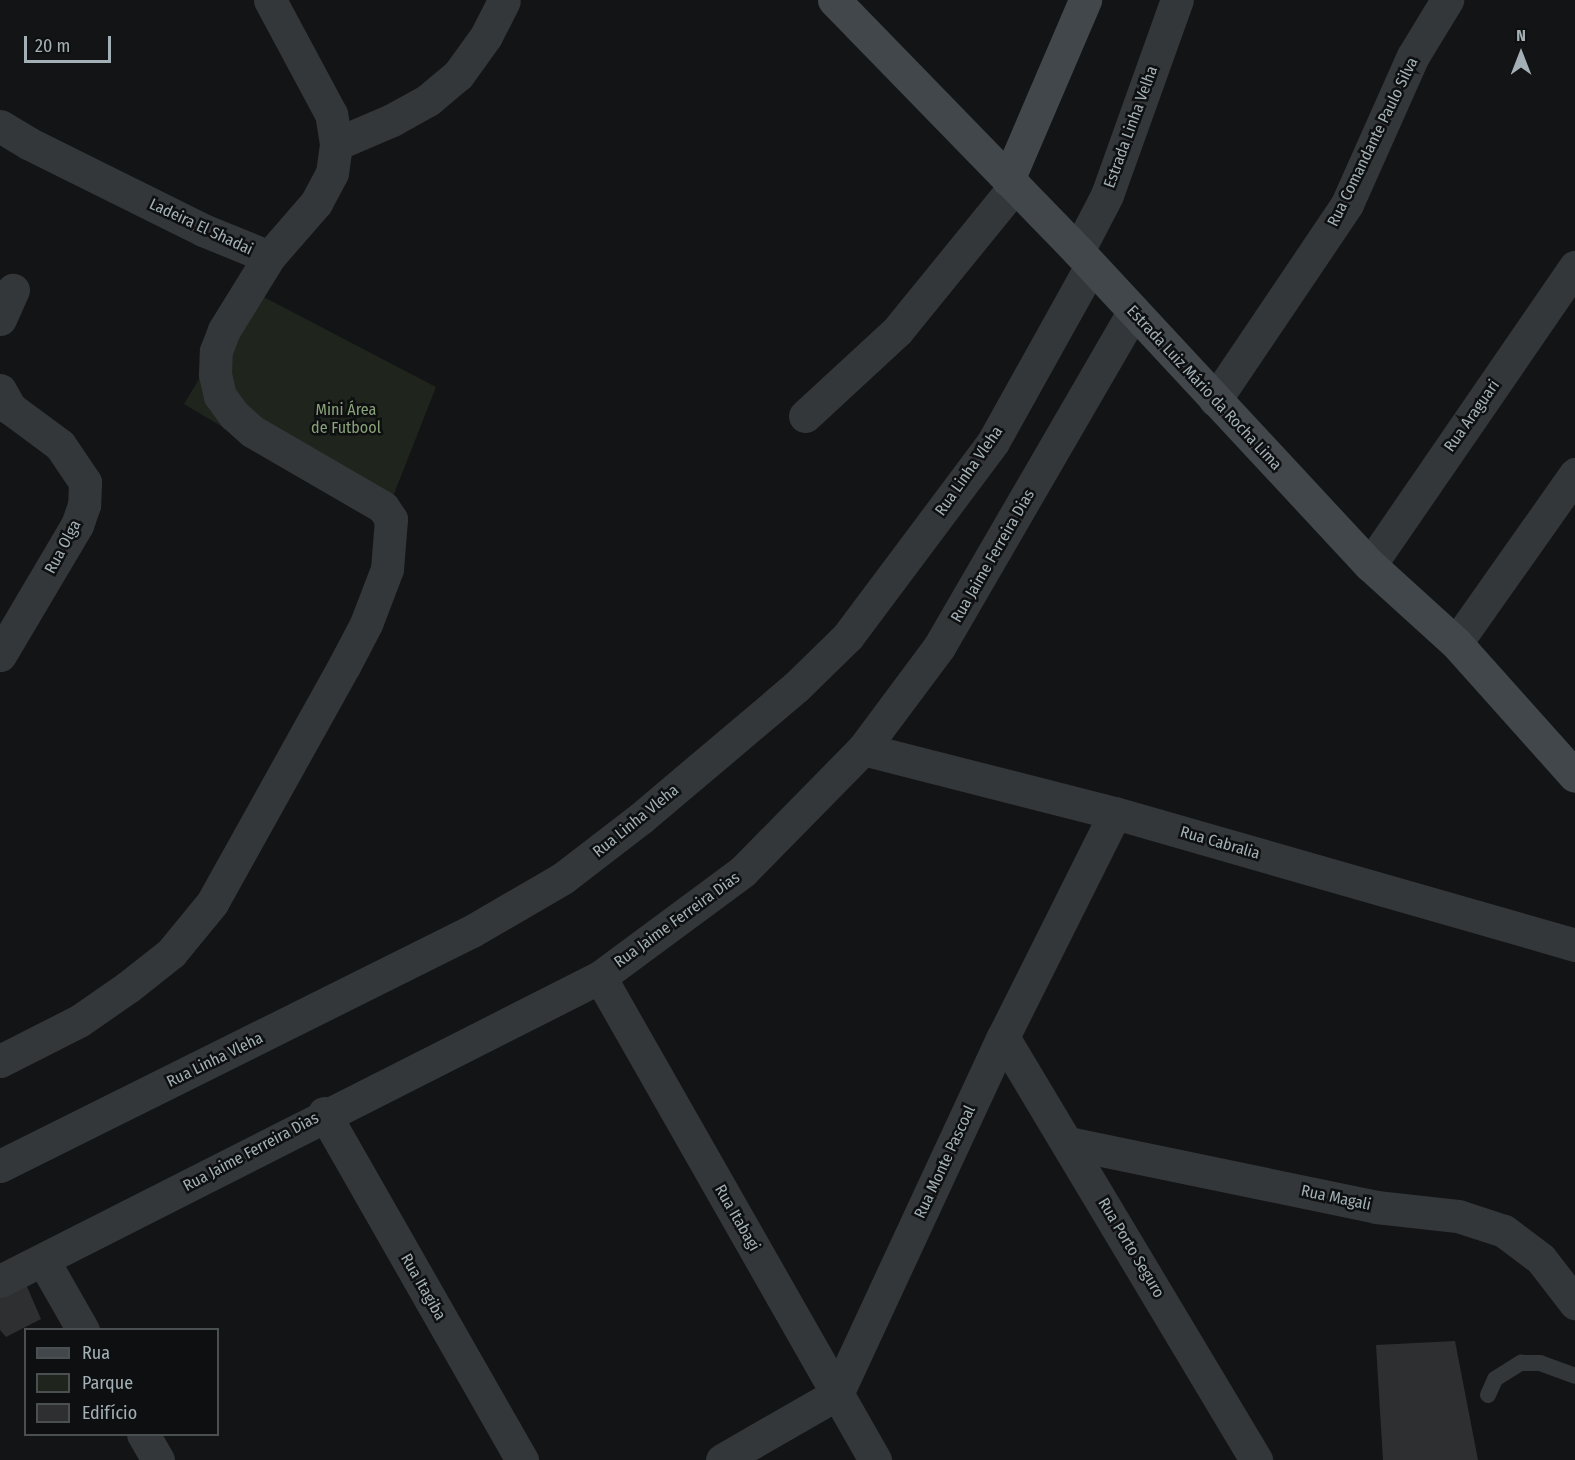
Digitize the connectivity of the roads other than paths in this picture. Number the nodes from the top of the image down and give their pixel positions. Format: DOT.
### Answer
graph roads {
  1 [pos="270,0"];
  2 [pos="834,0"];
  3 [pos="1085,0"];
  4 [pos="1177,0"];
  5 [pos="1447,0"];
  6 [pos="504,1"];
  7 [pos="0,126"];
  8 [pos="336,144"];
  9 [pos="1012,183"];
  10 [pos="269,257"];
  11 [pos="1084,258"];
  12 [pos="1575,267"];
  13 [pos="1133,312"];
  14 [pos="0,390"];
  15 [pos="1215,400"];
  16 [pos="805,416"];
  17 [pos="1575,474"];
  18 [pos="1370,564"];
  19 [pos="1455,643"];
  20 [pos="0,655"];
  21 [pos="863,749"];
  22 [pos="1575,776"];
  23 [pos="1115,813"];
  24 [pos="1575,945"];
  25 [pos="600,977"];
  26 [pos="1003,1037"];
  27 [pos="0,1061"];
  28 [pos="324,1113"];
  29 [pos="1068,1143"];
  30 [pos="0,1166"];
  31 [pos="43,1260"];
  32 [pos="0,1281"];
  33 [pos="1575,1303"];
  34 [pos="82,1328"];
  35 [pos="1575,1376"];
  36 [pos="837,1395"];
  37 [pos="1488,1395"];
  38 [pos="144,1436"];
  39 [pos="158,1460"];
  40 [pos="522,1460"];
  41 [pos="722,1460"];
  42 [pos="875,1460"];
  43 [pos="1256,1460"];
  1 -- 8 [label="street, Ladeira El Shadai"];
  2 -- 9 [label="main road, Estrada Luiz Mário da Rocha Lima"];
  3 -- 9 [label="main road"];
  4 -- 11 [label="street, Estrada Linha Velha"];
  5 -- 15 [label="street, Rua Comandante Paulo Silva"];
  6 -- 8 [label="street"];
  7 -- 10 [label="street, Ladeira El Shadai"];
  8 -- 10 [label="street, Ladeira El Shadai"];
  9 -- 11 [label="main road, Estrada Luiz Mário da Rocha Lima"];
  9 -- 16 [label="street"];
  10 -- 27 [label="street"];
  11 -- 13 [label="main road, Estrada Luiz Mário da Rocha Lima"];
  11 -- 30 [label="street, Rua Linha Vleha"];
  12 -- 18 [label="street, Rua Araguari"];
  13 -- 15 [label="main road, Estrada Luiz Mário da Rocha Lima"];
  13 -- 21 [label="street, Rua Jaime Ferreira Dias"];
  14 -- 20 [label="street, Rua Olga"];
  15 -- 18 [label="main road, Estrada Luiz Mário da Rocha Lima"];
  17 -- 19 [label="street"];
  18 -- 19 [label="main road, Estrada Luiz Mário da Rocha Lima"];
  19 -- 22 [label="main road, Estrada Luiz Mário da Rocha Lima"];
  21 -- 23 [label="street, Rua Cabralia"];
  21 -- 25 [label="street, Rua Jaime Ferreira Dias"];
  23 -- 24 [label="street, Rua Cabralia"];
  23 -- 26 [label="street, Rua Monte Pascoal"];
  25 -- 28 [label="street, Rua Jaime Ferreira Dias"];
  25 -- 36 [label="street, Rua Itabagi"];
  26 -- 29 [label="street, Rua Porto Seguro"];
  26 -- 36 [label="street, Rua Monte Pascoal"];
  28 -- 31 [label="street, Rua Jaime Ferreira Dias"];
  28 -- 40 [label="street, Rua Itagiba"];
  29 -- 33 [label="street, Rua Magali"];
  29 -- 43 [label="street, Rua Porto Seguro"];
  31 -- 32 [label="street, Rua Jaime Ferreira Dias"];
  31 -- 34 [label="street"];
  35 -- 37 [label="lane"];
  36 -- 41 [label="street"];
  36 -- 42 [label="street, Rua Itabagi"];
  38 -- 39 [label="street"];
}
